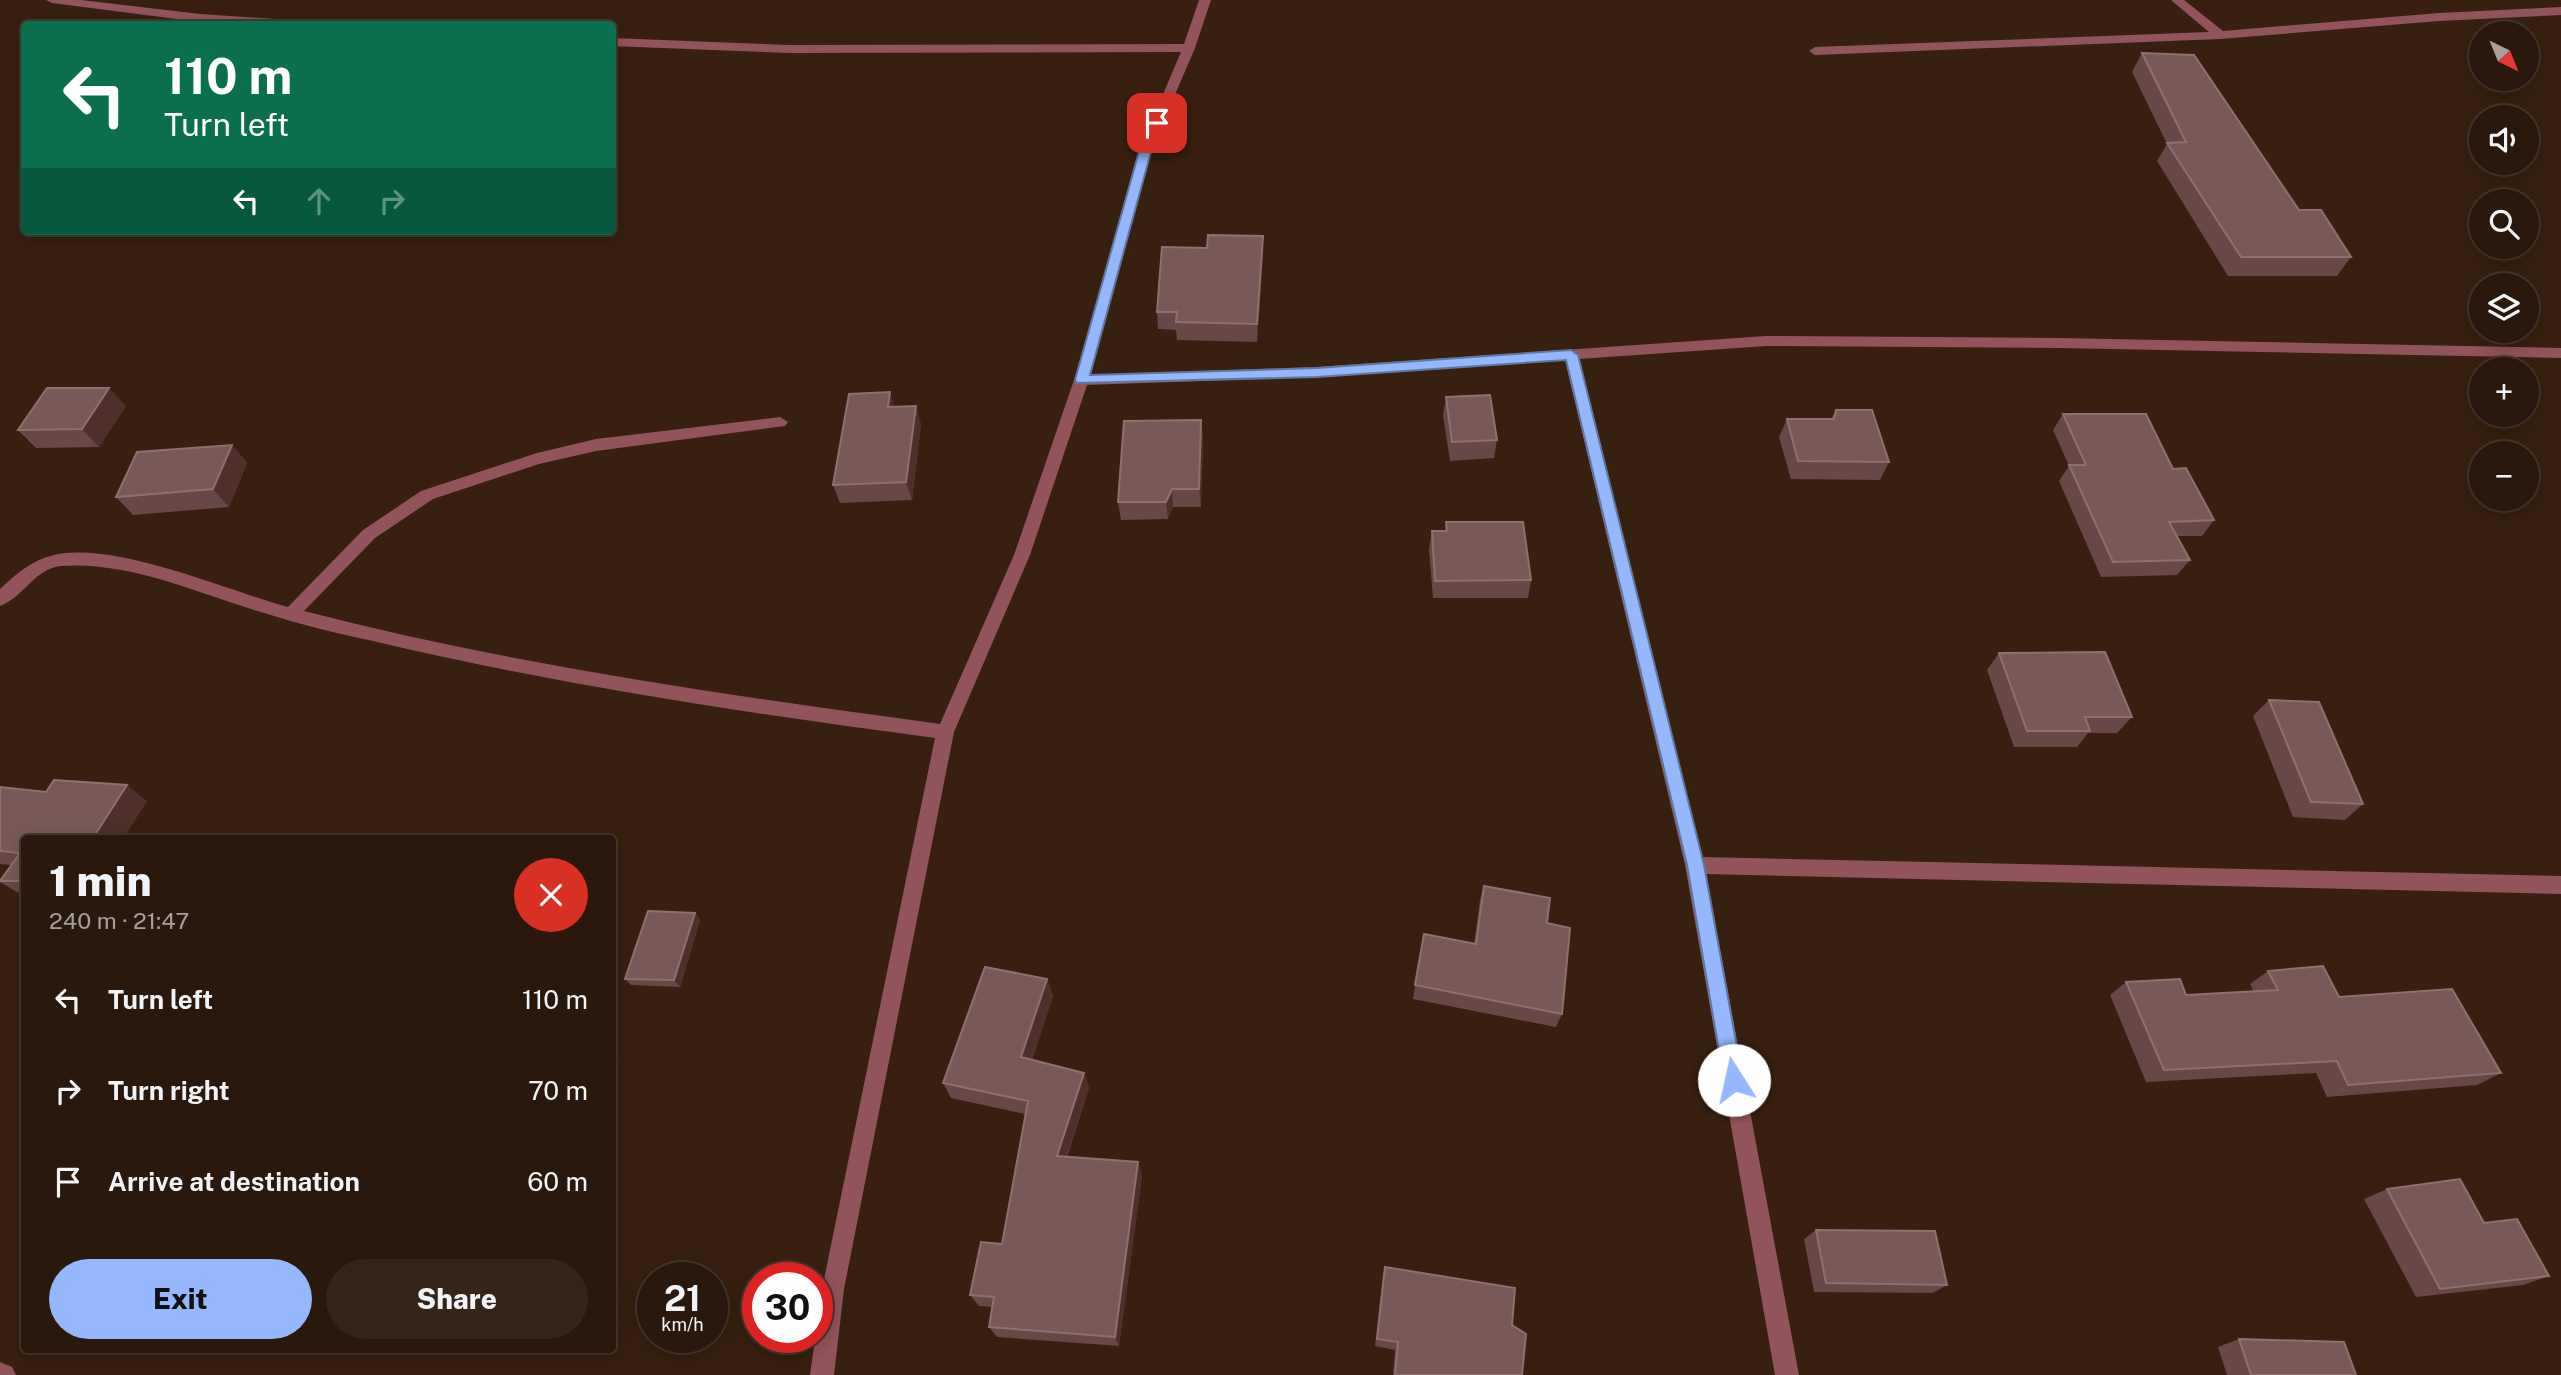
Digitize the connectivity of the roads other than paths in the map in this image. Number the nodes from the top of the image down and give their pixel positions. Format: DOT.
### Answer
graph roads {
  1 [pos="52,0"];
  2 [pos="1205,0"];
  3 [pos="2177,0"];
  4 [pos="2561,12"];
  5 [pos="246,21"];
  6 [pos="2220,35"];
  7 [pos="616,43"];
  8 [pos="1189,48"];
  9 [pos="1815,51"];
  10 [pos="2561,353"];
  11 [pos="1571,355"];
  12 [pos="1082,380"];
  13 [pos="780,422"];
  14 [pos="0,599"];
  15 [pos="290,614"];
  16 [pos="945,732"];
  17 [pos="1695,865"];
  18 [pos="2561,885"];
  19 [pos="822,1375"];
  20 [pos="1787,1375"];
  1 -- 5 [label="street"];
  2 -- 8 [label="street"];
  3 -- 6 [label="street"];
  4 -- 6 [label="street"];
  6 -- 9 [label="street"];
  7 -- 8 [label="street"];
  8 -- 12 [label="street"];
  10 -- 11 [label="street"];
  11 -- 12 [label="street"];
  11 -- 17 [label="street"];
  12 -- 16 [label="street"];
  13 -- 15 [label="street"];
  14 -- 15 [label="street"];
  15 -- 16 [label="street"];
  16 -- 19 [label="street"];
  17 -- 18 [label="street"];
  17 -- 20 [label="street"];
}
